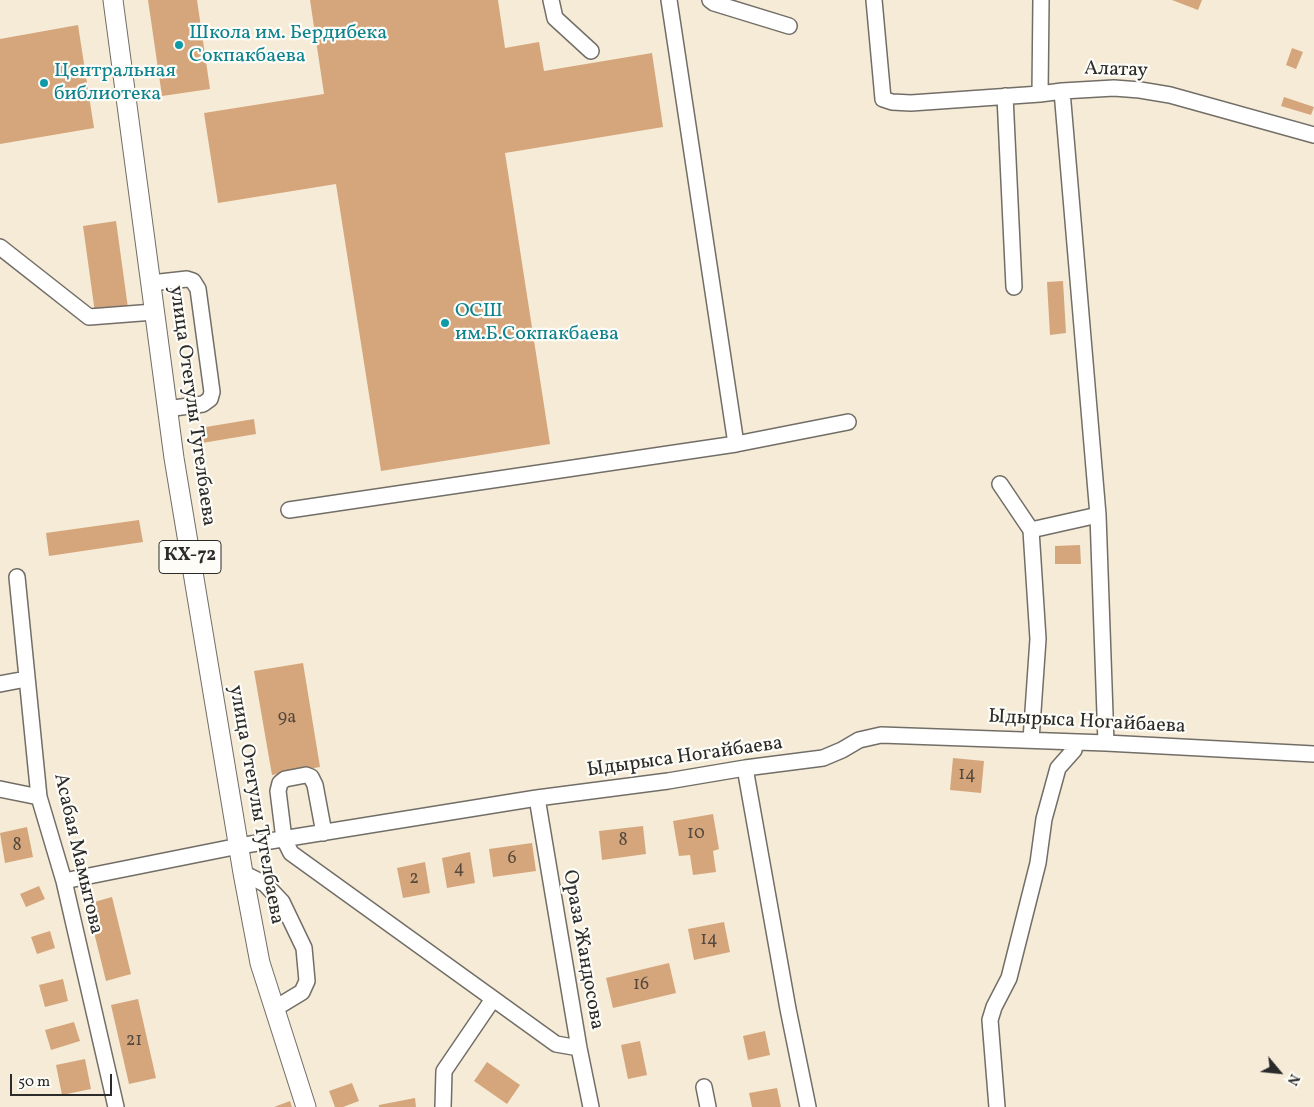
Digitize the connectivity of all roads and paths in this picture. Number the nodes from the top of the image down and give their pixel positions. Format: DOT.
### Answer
graph roads {
  1 [pos="113,0"];
  2 [pos="551,0"];
  3 [pos="669,0"];
  4 [pos="710,0"];
  5 [pos="874,0"];
  6 [pos="1041,0"];
  7 [pos="789,26"];
  8 [pos="592,51"];
  9 [pos="1062,90"];
  10 [pos="1040,94"];
  11 [pos="1005,96"];
  12 [pos="1314,135"];
  13 [pos="0,247"];
  14 [pos="150,283"];
  15 [pos="1014,287"];
  16 [pos="154,312"];
  17 [pos="167,409"];
  18 [pos="848,422"];
  19 [pos="736,444"];
  20 [pos="1000,484"];
  21 [pos="289,510"];
  22 [pos="1098,515"];
  23 [pos="1031,530"];
  24 [pos="17,577"];
  25 [pos="26,679"];
  26 [pos="0,684"];
  27 [pos="1031,740"];
  28 [pos="1076,742"];
  29 [pos="1106,743"];
  30 [pos="1314,754"];
  31 [pos="745,768"];
  32 [pos="0,790"];
  33 [pos="39,797"];
  34 [pos="537,798"];
  35 [pos="324,833"];
  36 [pos="284,840"];
  37 [pos="238,846"];
  38 [pos="243,873"];
  39 [pos="64,881"];
  40 [pos="493,999"];
  41 [pos="274,1009"];
  42 [pos="579,1048"];
  43 [pos="704,1088"];
  44 [pos="116,1107"];
  45 [pos="306,1107"];
  46 [pos="443,1107"];
  47 [pos="591,1107"];
  48 [pos="708,1107"];
  49 [pos="808,1107"];
  50 [pos="997,1107"];
  1 -- 14 [label="main road, улица Отегулы Тугелбаева / КХ-72"];
  2 -- 8 [label="street"];
  3 -- 19 [label="street"];
  4 -- 7 [label="street"];
  5 -- 11 [label="street, Алатау"];
  6 -- 10 [label="street"];
  9 -- 10 [label="street, Алатау"];
  9 -- 12 [label="street, Алатау"];
  9 -- 22 [label="street"];
  10 -- 11 [label="street, Алатау"];
  11 -- 15 [label="street"];
  13 -- 16 [label="street"];
  14 -- 16 [label="main road, улица Отегулы Тугелбаева / КХ-72"];
  14 -- 17 [label="street"];
  16 -- 17 [label="main road, улица Отегулы Тугелбаева / КХ-72"];
  17 -- 37 [label="main road, улица Отегулы Тугелбаева / КХ-72"];
  18 -- 19 [label="street"];
  19 -- 21 [label="street"];
  20 -- 23 [label="street"];
  22 -- 23 [label="street"];
  22 -- 29 [label="street"];
  23 -- 27 [label="street"];
  24 -- 25 [label="street, Асабая Мамытова"];
  25 -- 26 [label="street"];
  25 -- 33 [label="street, Асабая Мамытова"];
  27 -- 28 [label="street, Ыдырыса Ногайбаева"];
  27 -- 31 [label="street, Ыдырыса Ногайбаева"];
  28 -- 29 [label="street, Ыдырыса Ногайбаева"];
  28 -- 50 [label="street"];
  29 -- 30 [label="street, Ыдырыса Ногайбаева"];
  31 -- 34 [label="street, Ыдырыса Ногайбаева"];
  31 -- 49 [label="street"];
  32 -- 33 [label="street"];
  33 -- 39 [label="street, Асабая Мамытова"];
  34 -- 35 [label="street, Ыдырыса Ногайбаева"];
  34 -- 42 [label="street, Ораза Жандосова"];
  35 -- 36 [label="street, Ыдырыса Ногайбаева"];
  35 -- 36 [label="street"];
  36 -- 37 [label="street, Ыдырыса Ногайбаева"];
  36 -- 40 [label="street"];
  37 -- 38 [label="main road, улица Отегулы Тугелбаева / КХ-72"];
  37 -- 39 [label="street, Ыдырыса Ногайбаева"];
  38 -- 41 [label="main road, улица Отегулы Тугелбаева / КХ-72"];
  38 -- 41 [label="street"];
  39 -- 44 [label="street, Асабая Мамытова"];
  40 -- 42 [label="street"];
  40 -- 46 [label="street"];
  41 -- 45 [label="main road, улица Отегулы Тугелбаева / КХ-72"];
  42 -- 47 [label="street, Ораза Жандосова"];
  43 -- 48 [label="street"];
}
